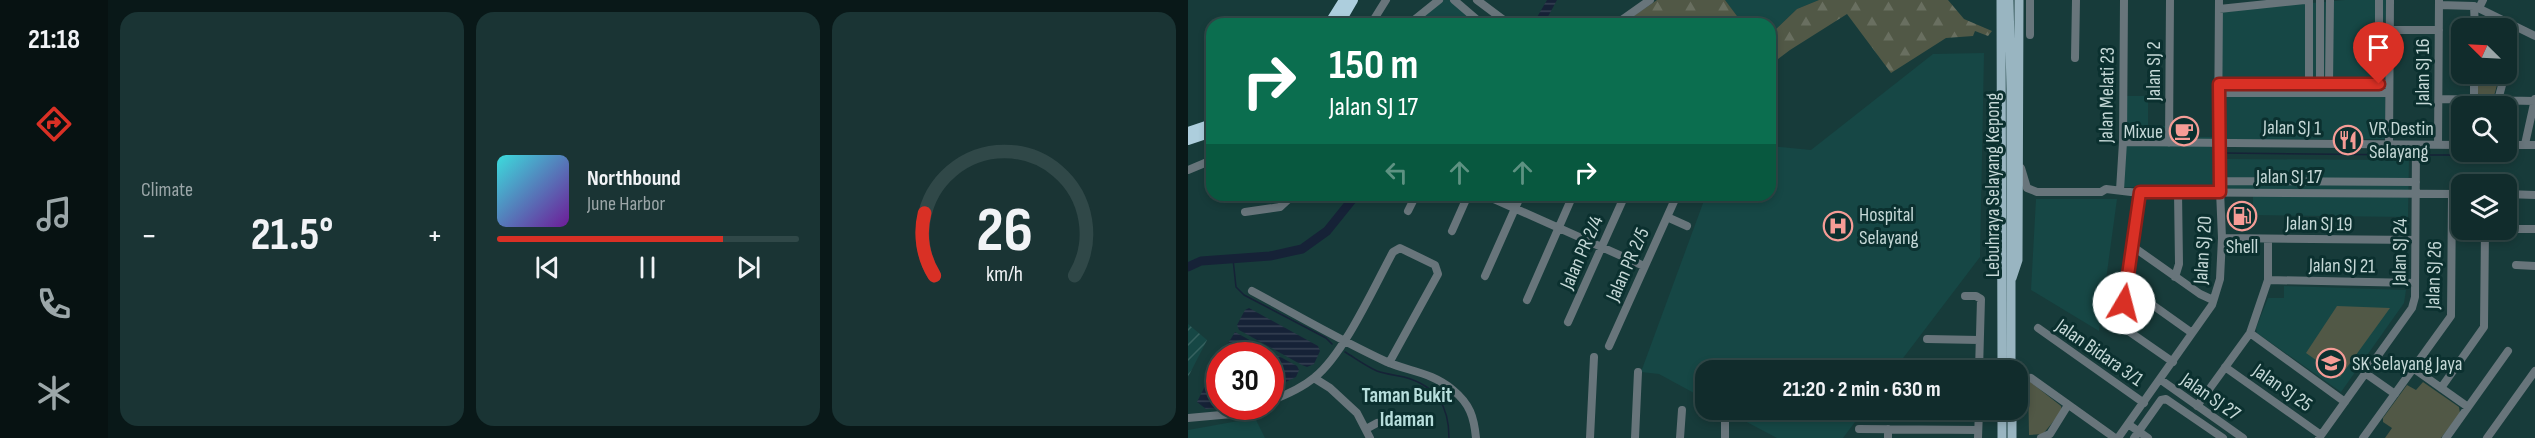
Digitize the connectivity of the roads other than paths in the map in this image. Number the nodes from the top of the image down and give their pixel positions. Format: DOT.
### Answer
graph roads {
  1 [pos="1344,0"];
  2 [pos="1355,0"];
  3 [pos="1386,0"];
  4 [pos="1439,0"];
  5 [pos="1454,0"];
  6 [pos="1477,0"];
  7 [pos="1650,0"];
  8 [pos="2001,0"];
  9 [pos="2009,0"];
  10 [pos="2019,0"];
  11 [pos="2030,0"];
  12 [pos="2076,0"];
  13 [pos="2124,0"];
  14 [pos="2170,0"];
  15 [pos="2307,0"];
  16 [pos="2320,0"];
  17 [pos="2330,0"];
  18 [pos="2379,0"];
  19 [pos="2390,0"];
  20 [pos="2483,0"];
  21 [pos="2439,2"];
  22 [pos="2219,4"];
  23 [pos="2477,7"];
  24 [pos="1333,18"];
  25 [pos="1343,18"];
  26 [pos="1375,18"];
  27 [pos="1416,18"];
  28 [pos="1475,18"];
  29 [pos="1501,18"];
  30 [pos="1624,18"];
  31 [pos="2476,18"];
  32 [pos="2390,30"];
  33 [pos="2439,30"];
  34 [pos="2030,35"];
  35 [pos="2535,36"];
  36 [pos="2075,58"];
  37 [pos="2309,84"];
  38 [pos="2325,84"];
  39 [pos="2379,84"];
  40 [pos="2219,89"];
  41 [pos="2389,89"];
  42 [pos="2439,99"];
  43 [pos="2451,99"];
  44 [pos="2517,100"];
  45 [pos="2535,100"];
  46 [pos="1206,126"];
  47 [pos="1188,132"];
  48 [pos="1206,134"];
  49 [pos="1188,140"];
  50 [pos="2123,142"];
  51 [pos="2169,143"];
  52 [pos="2218,143"];
  53 [pos="2517,144"];
  54 [pos="2525,144"];
  55 [pos="2389,145"];
  56 [pos="2416,145"];
  57 [pos="2438,145"];
  58 [pos="2451,145"];
  59 [pos="2535,145"];
  60 [pos="2011,148"];
  61 [pos="1206,162"];
  62 [pos="1188,170"];
  63 [pos="2220,181"];
  64 [pos="2416,182"];
  65 [pos="2120,190"];
  66 [pos="2135,192"];
  67 [pos="2178,192"];
  68 [pos="2220,192"];
  69 [pos="2416,193"];
  70 [pos="2451,194"];
  71 [pos="2517,194"];
  72 [pos="2535,195"];
  73 [pos="1286,201"];
  74 [pos="1413,201"];
  75 [pos="1465,201"];
  76 [pos="1499,201"];
  77 [pos="1518,201"];
  78 [pos="1570,201"];
  79 [pos="1622,201"];
  80 [pos="1674,201"];
  81 [pos="1515,208"];
  82 [pos="1408,211"];
  83 [pos="1245,212"];
  84 [pos="1667,217"];
  85 [pos="1687,226"];
  86 [pos="1559,228"];
  87 [pos="2517,229"];
  88 [pos="2535,229"];
  89 [pos="1452,231"];
  90 [pos="2222,238"];
  91 [pos="2268,239"];
  92 [pos="2415,240"];
  93 [pos="2452,240"];
  94 [pos="2485,240"];
  95 [pos="2132,246"];
  96 [pos="1601,247"];
  97 [pos="2516,265"];
  98 [pos="1644,266"];
  99 [pos="2535,266"];
  100 [pos="1485,276"];
  101 [pos="2175,277"];
  102 [pos="2268,280"];
  103 [pos="2010,283"];
  104 [pos="2415,283"];
  105 [pos="2126,286"];
  106 [pos="1252,291"];
  107 [pos="1965,296"];
  108 [pos="1527,300"];
  109 [pos="2213,300"];
  110 [pos="1568,322"];
  111 [pos="2038,328"];
  112 [pos="2192,333"];
  113 [pos="2250,333"];
  114 [pos="1927,339"];
  115 [pos="1344,340"];
  116 [pos="1979,340"];
  117 [pos="1609,346"];
  118 [pos="2508,351"];
  119 [pos="1594,357"];
  120 [pos="1979,360"];
  121 [pos="2002,360"];
  122 [pos="2011,360"];
  123 [pos="2173,362"];
  124 [pos="1389,363"];
  125 [pos="2225,367"];
  126 [pos="2413,368"];
  127 [pos="1638,372"];
  128 [pos="2366,373"];
  129 [pos="2534,373"];
  130 [pos="1314,378"];
  131 [pos="2031,378"];
  132 [pos="2161,380"];
  133 [pos="2441,388"];
  134 [pos="1284,394"];
  135 [pos="2395,394"];
  136 [pos="2345,402"];
  137 [pos="2144,403"];
  138 [pos="2068,405"];
  139 [pos="2197,405"];
  140 [pos="2468,407"];
  141 [pos="1682,410"];
  142 [pos="1206,416"];
  143 [pos="1188,418"];
  144 [pos="2002,420"];
  145 [pos="2012,420"];
  146 [pos="1725,421"];
  147 [pos="1377,423"];
  148 [pos="2128,424"];
  149 [pos="1366,429"];
  150 [pos="1859,429"];
  151 [pos="1888,429"];
  152 [pos="1935,434"];
  153 [pos="1978,434"];
  154 [pos="2103,434"];
  155 [pos="2136,435"];
  156 [pos="2320,436"];
  157 [pos="2450,437"];
  158 [pos="1370,438"];
  159 [pos="1476,438"];
  160 [pos="1590,438"];
  161 [pos="1635,438"];
  162 [pos="1680,438"];
  163 [pos="1725,438"];
  164 [pos="1888,438"];
  165 [pos="2002,438"];
  166 [pos="2012,438"];
  167 [pos="2041,438"];
  168 [pos="2116,438"];
  169 [pos="2148,438"];
  170 [pos="2223,438"];
  171 [pos="2243,438"];
  172 [pos="2363,438"];
  173 [pos="2487,438"];
  1 -- 24 [label="highway"];
  2 -- 25 [label="highway"];
  3 -- 26 [label="street"];
  4 -- 27 [label="street"];
  5 -- 28 [label="street"];
  6 -- 29 [label="street"];
  7 -- 30 [label="street"];
  8 -- 121 [label="main road, Lebuhraya Selayang Kepong"];
  9 -- 60 [label="main road, Lebuhraya Selayang Kepong"];
  10 -- 103 [label="main road"];
  11 -- 34 [label="street"];
  12 -- 36 [label="street"];
  13 -- 50 [label="street, Jalan Melati 23"];
  14 -- 51 [label="street, Jalan SJ 2"];
  15 -- 22 [label="street"];
  15 -- 37 [label="street"];
  16 -- 38 [label="street"];
  17 -- 38 [label="street"];
  18 -- 39 [label="street"];
  19 -- 32 [label="street"];
  20 -- 23 [label="street"];
  21 -- 23 [label="street"];
  21 -- 33 [label="street, Jalan SJ 16"];
  22 -- 40 [label="street, Jalan SJ 20"];
  23 -- 31 [label="street"];
  23 -- 35 [label="street"];
  32 -- 33 [label="street"];
  32 -- 41 [label="street"];
  33 -- 42 [label="street, Jalan SJ 16"];
  37 -- 38 [label="street"];
  37 -- 40 [label="street"];
  38 -- 39 [label="street"];
  39 -- 41 [label="street"];
  40 -- 41 [label="street"];
  40 -- 52 [label="street, Jalan SJ 20"];
  41 -- 55 [label="street"];
  42 -- 43 [label="street"];
  42 -- 57 [label="street, Jalan SJ 16"];
  44 -- 45 [label="street"];
  45 -- 54 [label="street"];
  46 -- 47 [label="highway"];
  48 -- 49 [label="highway"];
  50 -- 51 [label="street, Jalan SJ 1"];
  50 -- 65 [label="street, Jalan Melati 23"];
  51 -- 52 [label="street, Jalan SJ 1"];
  52 -- 55 [label="street, Jalan SJ 1"];
  52 -- 63 [label="street, Jalan SJ 20"];
  53 -- 54 [label="street"];
  54 -- 59 [label="street"];
  55 -- 56 [label="street, Jalan SJ 1"];
  56 -- 57 [label="street, Jalan SJ 1"];
  56 -- 64 [label="street, Jalan SJ 24"];
  57 -- 58 [label="street, Jalan SJ 1"];
  60 -- 65 [label="street, Jalan SJ 17"];
  60 -- 103 [label="main road, Lebuhraya Selayang Kepong"];
  61 -- 62 [label="street"];
  63 -- 64 [label="street, Jalan SJ 17"];
  63 -- 68 [label="street, Jalan SJ 20"];
  64 -- 69 [label="street, Jalan SJ 24"];
  65 -- 66 [label="street, Jalan SJ 17"];
  66 -- 67 [label="street, Jalan SJ 17"];
  66 -- 95 [label="street"];
  67 -- 68 [label="street, Jalan SJ 17"];
  67 -- 101 [label="street"];
  68 -- 69 [label="street, Jalan SJ 17"];
  68 -- 90 [label="street, Jalan SJ 20"];
  69 -- 70 [label="street, Jalan SJ 17"];
  69 -- 92 [label="street, Jalan SJ 24"];
  71 -- 72 [label="street"];
  73 -- 83 [label="street"];
  74 -- 82 [label="street"];
  75 -- 89 [label="street"];
  76 -- 81 [label="street"];
  77 -- 81 [label="street"];
  78 -- 86 [label="street"];
  79 -- 96 [label="street, Jalan PR 2/4"];
  80 -- 84 [label="street, Jalan PR 2/5"];
  81 -- 86 [label="street"];
  81 -- 100 [label="street"];
  84 -- 85 [label="street"];
  84 -- 98 [label="street, Jalan PR 2/5"];
  86 -- 96 [label="street"];
  86 -- 108 [label="street"];
  87 -- 88 [label="street"];
  90 -- 91 [label="street, Jalan SJ 19"];
  90 -- 109 [label="street, Jalan SJ 20"];
  91 -- 92 [label="street, Jalan SJ 19"];
  91 -- 102 [label="street"];
  92 -- 104 [label="street, Jalan SJ 24"];
  93 -- 126 [label="street, Jalan SJ 26"];
  94 -- 133 [label="street"];
  95 -- 101 [label="street"];
  95 -- 105 [label="street"];
  96 -- 98 [label="street"];
  96 -- 110 [label="street, Jalan PR 2/4"];
  97 -- 99 [label="street"];
  98 -- 117 [label="street, Jalan PR 2/5"];
  101 -- 109 [label="street"];
  102 -- 104 [label="street, Jalan SJ 21"];
  102 -- 113 [label="street"];
  103 -- 122 [label="main road, Lebuhraya Selayang Kepong"];
  104 -- 128 [label="street, Jalan SJ 24"];
  105 -- 112 [label="street"];
  105 -- 123 [label="street"];
  106 -- 115 [label="street"];
  107 -- 116 [label="street"];
  109 -- 112 [label="street, Jalan SJ 20"];
  111 -- 137 [label="street, Jalan Bidara 3/1"];
  112 -- 123 [label="street, Jalan SJ 20"];
  113 -- 125 [label="street"];
  113 -- 136 [label="street"];
  114 -- 116 [label="street"];
  115 -- 124 [label="street"];
  115 -- 124 [label="street"];
  115 -- 130 [label="street"];
  116 -- 120 [label="street"];
  118 -- 140 [label="street"];
  119 -- 160 [label="street"];
  123 -- 132 [label="street, Jalan SJ 20"];
  124 -- 159 [label="street"];
  125 -- 139 [label="street"];
  125 -- 156 [label="street, Jalan SJ 25"];
  126 -- 133 [label="street"];
  126 -- 135 [label="street, Jalan SJ 26"];
  127 -- 161 [label="street"];
  128 -- 135 [label="street"];
  128 -- 136 [label="street, Jalan SJ 24"];
  129 -- 173 [label="street"];
  130 -- 134 [label="street"];
  130 -- 149 [label="street"];
  131 -- 138 [label="street"];
  132 -- 137 [label="street, Jalan SJ 20"];
  132 -- 139 [label="street, Jalan SJ 27"];
  133 -- 140 [label="street"];
  135 -- 172 [label="street, Jalan SJ 26"];
  136 -- 156 [label="street, Jalan SJ 24"];
  137 -- 148 [label="street, Jalan SJ 20"];
  138 -- 154 [label="street"];
  138 -- 167 [label="street"];
  139 -- 171 [label="street, Jalan SJ 27"];
  140 -- 157 [label="street"];
  141 -- 162 [label="street"];
  142 -- 143 [label="street"];
  144 -- 165 [label="main road"];
  145 -- 166 [label="main road"];
  146 -- 163 [label="street"];
  147 -- 149 [label="street"];
  148 -- 155 [label="street"];
  148 -- 168 [label="street, Jalan SJ 20"];
  149 -- 158 [label="street"];
  150 -- 151 [label="street"];
  151 -- 152 [label="street"];
  151 -- 164 [label="street"];
  152 -- 153 [label="street"];
  154 -- 168 [label="street"];
  155 -- 169 [label="street"];
  155 -- 170 [label="street"];
}
